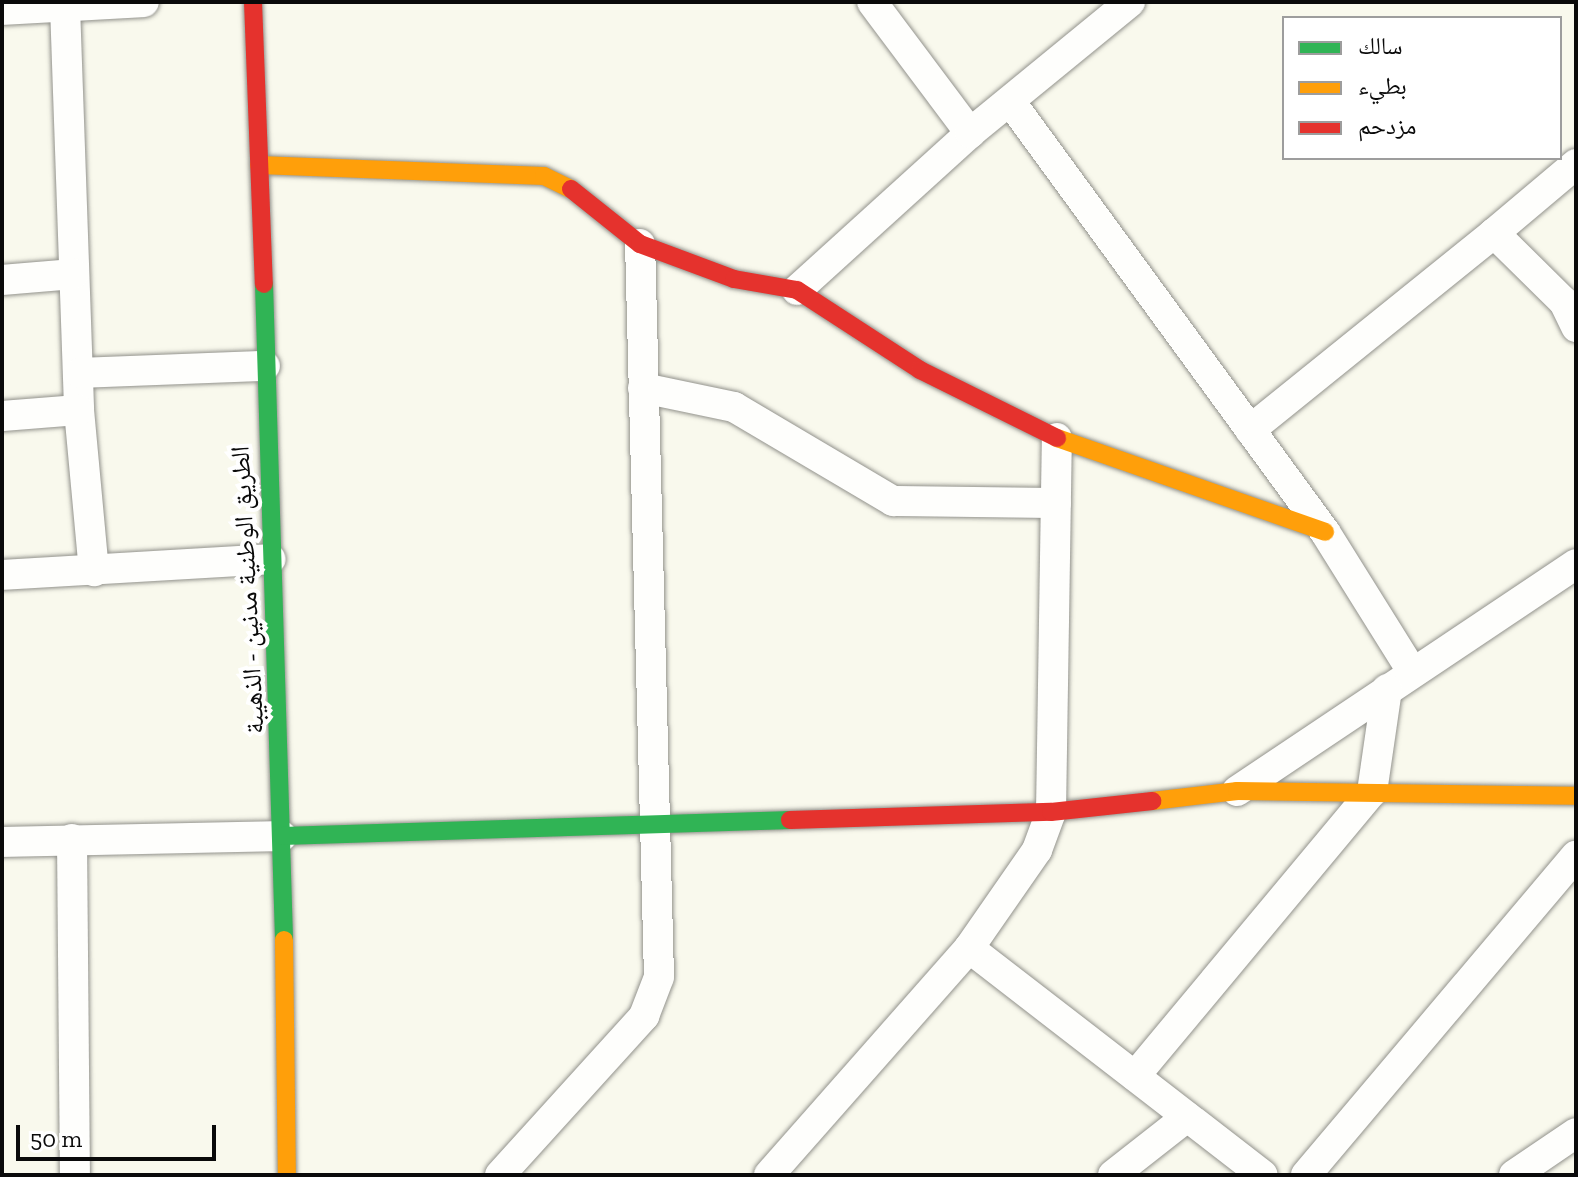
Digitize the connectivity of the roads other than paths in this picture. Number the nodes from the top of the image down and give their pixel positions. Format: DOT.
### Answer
graph roads {
  1 [pos="144,2"];
  2 [pos="253,2"];
  3 [pos="872,2"];
  4 [pos="1130,2"];
  5 [pos="65,6"];
  6 [pos="20,7"];
  7 [pos="1010,101"];
  8 [pos="970,133"];
  9 [pos="1576,164"];
  10 [pos="259,165"];
  11 [pos="1494,233"];
  12 [pos="640,244"];
  13 [pos="74,274"];
  14 [pos="2,280"];
  15 [pos="797,290"];
  16 [pos="1572,309"];
  17 [pos="265,366"];
  18 [pos="80,373"];
  19 [pos="643,388"];
  20 [pos="79,410"];
  21 [pos="2,416"];
  22 [pos="1250,430"];
  23 [pos="1057,438"];
  24 [pos="1056,503"];
  25 [pos="1325,532"];
  26 [pos="271,559"];
  27 [pos="1576,564"];
  28 [pos="94,571"];
  29 [pos="2,575"];
  30 [pos="1412,671"];
  31 [pos="1387,689"];
  32 [pos="1237,791"];
  33 [pos="1572,791"];
  34 [pos="1372,792"];
  35 [pos="1051,812"];
  36 [pos="652,825"];
  37 [pos="282,836"];
  38 [pos="72,839"];
  39 [pos="2,842"];
  40 [pos="1576,856"];
  41 [pos="969,948"];
  42 [pos="1135,1076"];
  43 [pos="1187,1117"];
  44 [pos="1576,1133"];
  45 [pos="75,1175"];
  46 [pos="287,1175"];
  47 [pos="500,1175"];
  48 [pos="769,1175"];
  49 [pos="1113,1175"];
  50 [pos="1263,1175"];
  51 [pos="1306,1175"];
  52 [pos="1514,1175"];
  1 -- 5 [label="street"];
  2 -- 10 [label="main road, الطريق الوطنية مدنين - الذهيبة"];
  3 -- 8 [label="street"];
  4 -- 7 [label="street"];
  5 -- 6 [label="street"];
  5 -- 13 [label="street"];
  7 -- 8 [label="street"];
  7 -- 22 [label="street"];
  8 -- 15 [label="street"];
  9 -- 11 [label="street"];
  10 -- 12 [label="main road"];
  10 -- 17 [label="main road, الطريق الوطنية مدنين - الذهيبة"];
  11 -- 16 [label="street"];
  11 -- 22 [label="street"];
  12 -- 15 [label="main road"];
  12 -- 19 [label="street"];
  13 -- 14 [label="street"];
  13 -- 18 [label="street"];
  15 -- 23 [label="main road"];
  17 -- 18 [label="street"];
  17 -- 26 [label="main road, الطريق الوطنية مدنين - الذهيبة"];
  18 -- 20 [label="street"];
  19 -- 24 [label="street"];
  19 -- 36 [label="street"];
  20 -- 21 [label="street"];
  20 -- 28 [label="street"];
  22 -- 25 [label="street"];
  23 -- 24 [label="street"];
  23 -- 25 [label="main road"];
  24 -- 35 [label="street"];
  25 -- 30 [label="street"];
  26 -- 28 [label="street"];
  26 -- 37 [label="main road, الطريق الوطنية مدنين - الذهيبة"];
  27 -- 30 [label="street"];
  28 -- 29 [label="street"];
  30 -- 31 [label="street"];
  31 -- 32 [label="street"];
  31 -- 34 [label="street"];
  32 -- 34 [label="main road"];
  32 -- 35 [label="main road"];
  33 -- 34 [label="main road"];
  34 -- 42 [label="street"];
  35 -- 36 [label="main road"];
  35 -- 41 [label="street"];
  36 -- 37 [label="main road"];
  36 -- 47 [label="street"];
  37 -- 38 [label="street"];
  37 -- 46 [label="main road, الطريق الوطنية مدنين - الذهيبة"];
  38 -- 39 [label="street"];
  38 -- 45 [label="street"];
  40 -- 51 [label="street"];
  41 -- 42 [label="street"];
  41 -- 48 [label="street"];
  42 -- 43 [label="street"];
  43 -- 49 [label="street"];
  43 -- 50 [label="street"];
  44 -- 52 [label="street"];
}
